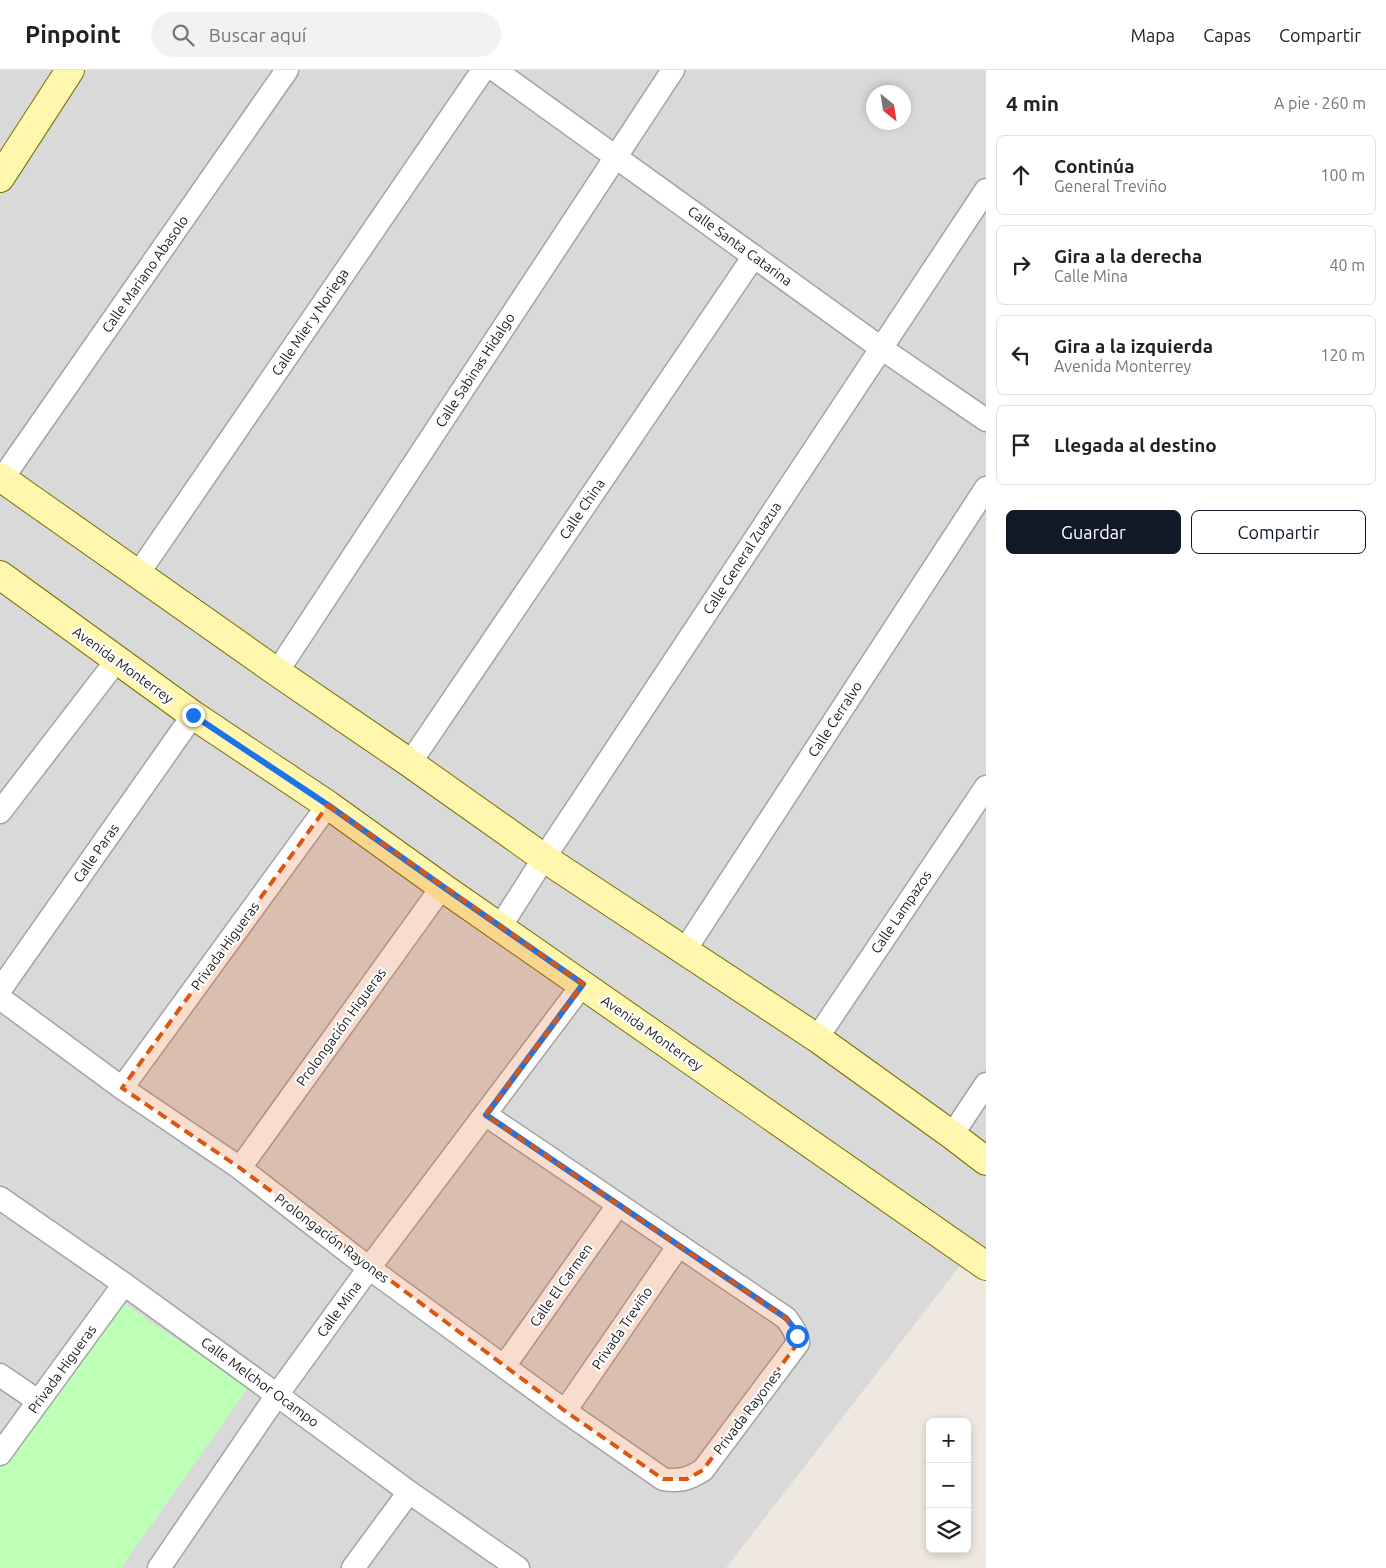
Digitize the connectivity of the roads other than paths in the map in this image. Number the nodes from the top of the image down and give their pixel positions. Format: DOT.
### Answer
graph roads {
  1 [pos="70,70"];
  2 [pos="288,70"];
  3 [pos="483,70"];
  4 [pos="495,70"];
  5 [pos="673,70"];
  6 [pos="615,156"];
  7 [pos="0,178"];
  8 [pos="986,190"];
  9 [pos="754,256"];
  10 [pos="881,348"];
  11 [pos="986,420"];
  12 [pos="1,478"];
  13 [pos="986,488"];
  14 [pos="138,574"];
  15 [pos="0,575"];
  16 [pos="117,660"];
  17 [pos="277,672"];
  18 [pos="193,715"];
  19 [pos="410,763"];
  20 [pos="986,787"];
  21 [pos="328,805"];
  22 [pos="0,812"];
  23 [pos="544,858"];
  24 [pos="442,886"];
  25 [pos="500,927"];
  26 [pos="685,950"];
  27 [pos="583,984"];
  28 [pos="0,990"];
  29 [pos="0,998"];
  30 [pos="817,1038"];
  31 [pos="986,1084"];
  32 [pos="122,1088"];
  33 [pos="486,1115"];
  34 [pos="952,1135"];
  35 [pos="986,1161"];
  36 [pos="240,1168"];
  37 [pos="0,1198"];
  38 [pos="618,1205"];
  39 [pos="679,1245"];
  40 [pos="986,1266"];
  41 [pos="369,1268"];
  42 [pos="124,1284"];
  43 [pos="505,1366"];
  44 [pos="0,1375"];
  45 [pos="277,1394"];
  46 [pos="38,1401"];
  47 [pos="565,1411"];
  48 [pos="0,1454"];
  49 [pos="664,1479"];
  50 [pos="409,1492"];
  51 [pos="159,1568"];
  52 [pos="353,1568"];
  53 [pos="518,1568"];
  1 -- 7 [label="street"];
  2 -- 12 [label="street, Calle Mariano Abasolo"];
  3 -- 14 [label="street, Calle Mier y Noriega"];
  4 -- 6 [label="street, Calle Santa Catarina"];
  5 -- 6 [label="street, Calle Sabinas Hidalgo"];
  6 -- 9 [label="street, Calle Santa Catarina"];
  6 -- 17 [label="street, Calle Sabinas Hidalgo"];
  8 -- 10 [label="street, Calle General Zuazua"];
  9 -- 10 [label="street, Calle Santa Catarina"];
  9 -- 19 [label="street, Calle China"];
  10 -- 11 [label="street, Calle Santa Catarina"];
  10 -- 23 [label="street, Calle General Zuazua"];
  12 -- 14 [label="street"];
  13 -- 26 [label="street, Calle Cerralvo"];
  14 -- 17 [label="street"];
  15 -- 16 [label="street, Avenida Monterrey"];
  16 -- 18 [label="street, Avenida Monterrey"];
  16 -- 22 [label="street"];
  17 -- 19 [label="street"];
  18 -- 21 [label="street, Avenida Monterrey"];
  18 -- 28 [label="street, Calle Paras"];
  19 -- 23 [label="street"];
  20 -- 30 [label="street, Calle Lampazos"];
  21 -- 24 [label="street, Avenida Monterrey"];
  21 -- 32 [label="street, Privada Higueras"];
  23 -- 25 [label="street, Calle General Zuazua"];
  23 -- 26 [label="street"];
  24 -- 25 [label="street, Avenida Monterrey"];
  24 -- 36 [label="street, Prolongación Higueras"];
  25 -- 27 [label="street, Avenida Monterrey"];
  26 -- 30 [label="street"];
  27 -- 33 [label="street, Calle Mina"];
  27 -- 40 [label="street, Avenida Monterrey"];
  29 -- 32 [label="street, Prolongación Rayones"];
  30 -- 34 [label="street"];
  31 -- 34 [label="street"];
  32 -- 36 [label="street, Prolongación Rayones"];
  33 -- 38 [label="street"];
  33 -- 41 [label="street, Calle Mina"];
  34 -- 35 [label="street"];
  36 -- 41 [label="street, Prolongación Rayones"];
  37 -- 42 [label="street, Calle Melchor Ocampo"];
  38 -- 39 [label="street"];
  38 -- 43 [label="street, Calle El Carmen"];
  39 -- 47 [label="street, Privada Treviño"];
  39 -- 49 [label="street, Privada Rayones"];
  41 -- 43 [label="street, Prolongación Rayones"];
  41 -- 45 [label="street, Calle Mina"];
  42 -- 45 [label="street, Calle Melchor Ocampo"];
  42 -- 46 [label="street, Privada Higueras"];
  43 -- 47 [label="street, Prolongación Rayones"];
  44 -- 46 [label="street"];
  45 -- 50 [label="street, Calle Melchor Ocampo"];
  45 -- 51 [label="street, Calle Mina"];
  46 -- 48 [label="street, Privada Higueras"];
  47 -- 49 [label="street, Prolongación Rayones"];
  50 -- 52 [label="street"];
  50 -- 53 [label="street, Calle Melchor Ocampo"];
}
